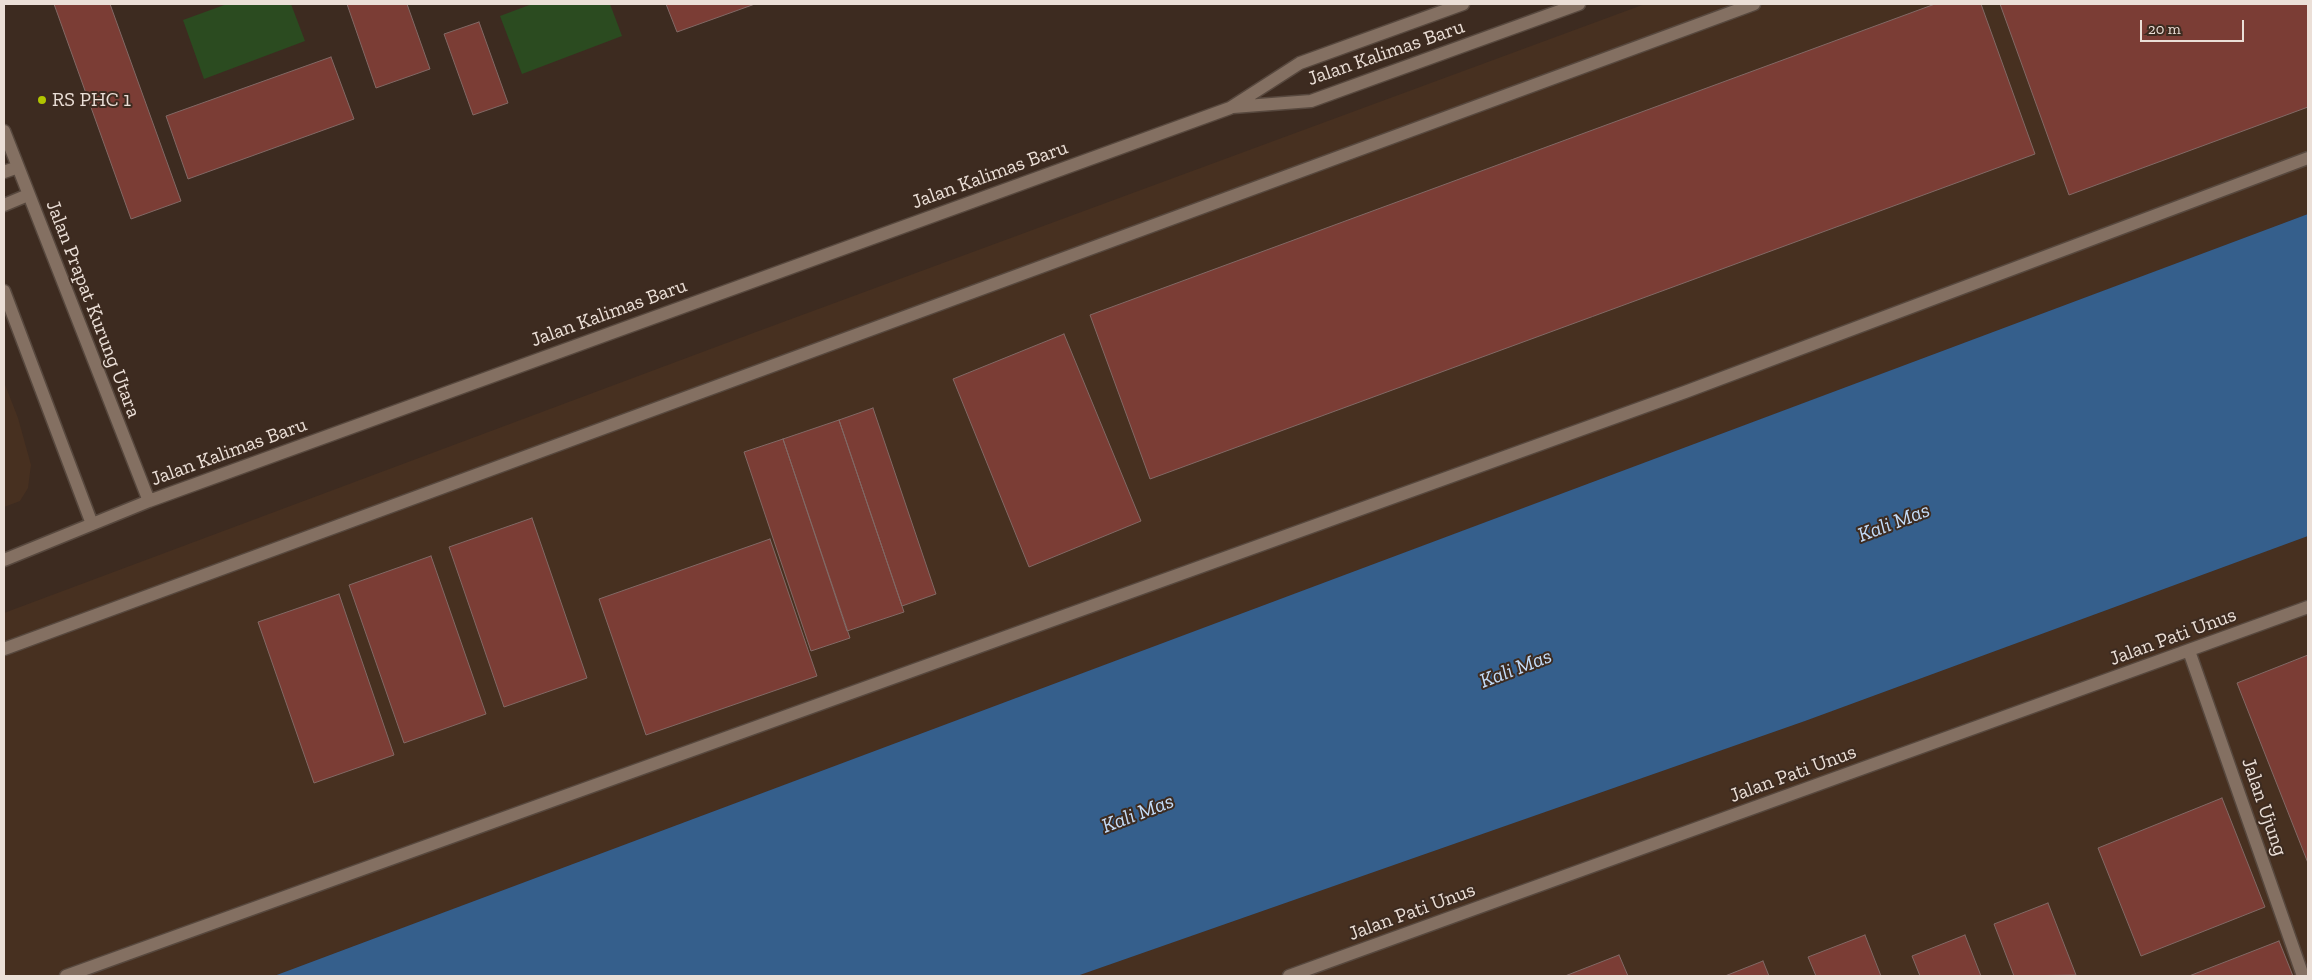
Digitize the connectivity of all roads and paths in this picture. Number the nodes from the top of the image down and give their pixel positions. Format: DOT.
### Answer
graph roads {
  1 [pos="1463,4"];
  2 [pos="1579,4"];
  3 [pos="1754,4"];
  4 [pos="1230,108"];
  5 [pos="4,131"];
  6 [pos="2308,158"];
  7 [pos="18,167"];
  8 [pos="4,172"];
  9 [pos="28,195"];
  10 [pos="4,205"];
  11 [pos="4,291"];
  12 [pos="149,501"];
  13 [pos="92,524"];
  14 [pos="4,560"];
  15 [pos="2308,607"];
  16 [pos="4,649"];
  17 [pos="2189,651"];
  18 [pos="66,976"];
  19 [pos="1289,976"];
  20 [pos="2303,976"];
  1 -- 4 [label="street, Jalan Kalimas Baru"];
  2 -- 4 [label="street, Jalan Kalimas Baru"];
  3 -- 16 [label="street"];
  4 -- 12 [label="street, Jalan Kalimas Baru"];
  5 -- 7 [label="street, Jalan Prapat Kurung Utara"];
  6 -- 18 [label="street"];
  7 -- 8 [label="street"];
  7 -- 9 [label="street, Jalan Prapat Kurung Utara"];
  9 -- 10 [label="street"];
  9 -- 12 [label="street, Jalan Prapat Kurung Utara"];
  11 -- 13 [label="street"];
  12 -- 13 [label="street, Jalan Kalimas Baru"];
  13 -- 14 [label="street, Jalan Kalimas Baru"];
  15 -- 17 [label="street, Jalan Pati Unus"];
  17 -- 19 [label="street, Jalan Pati Unus"];
  17 -- 20 [label="street, Jalan Ujung"];
}
